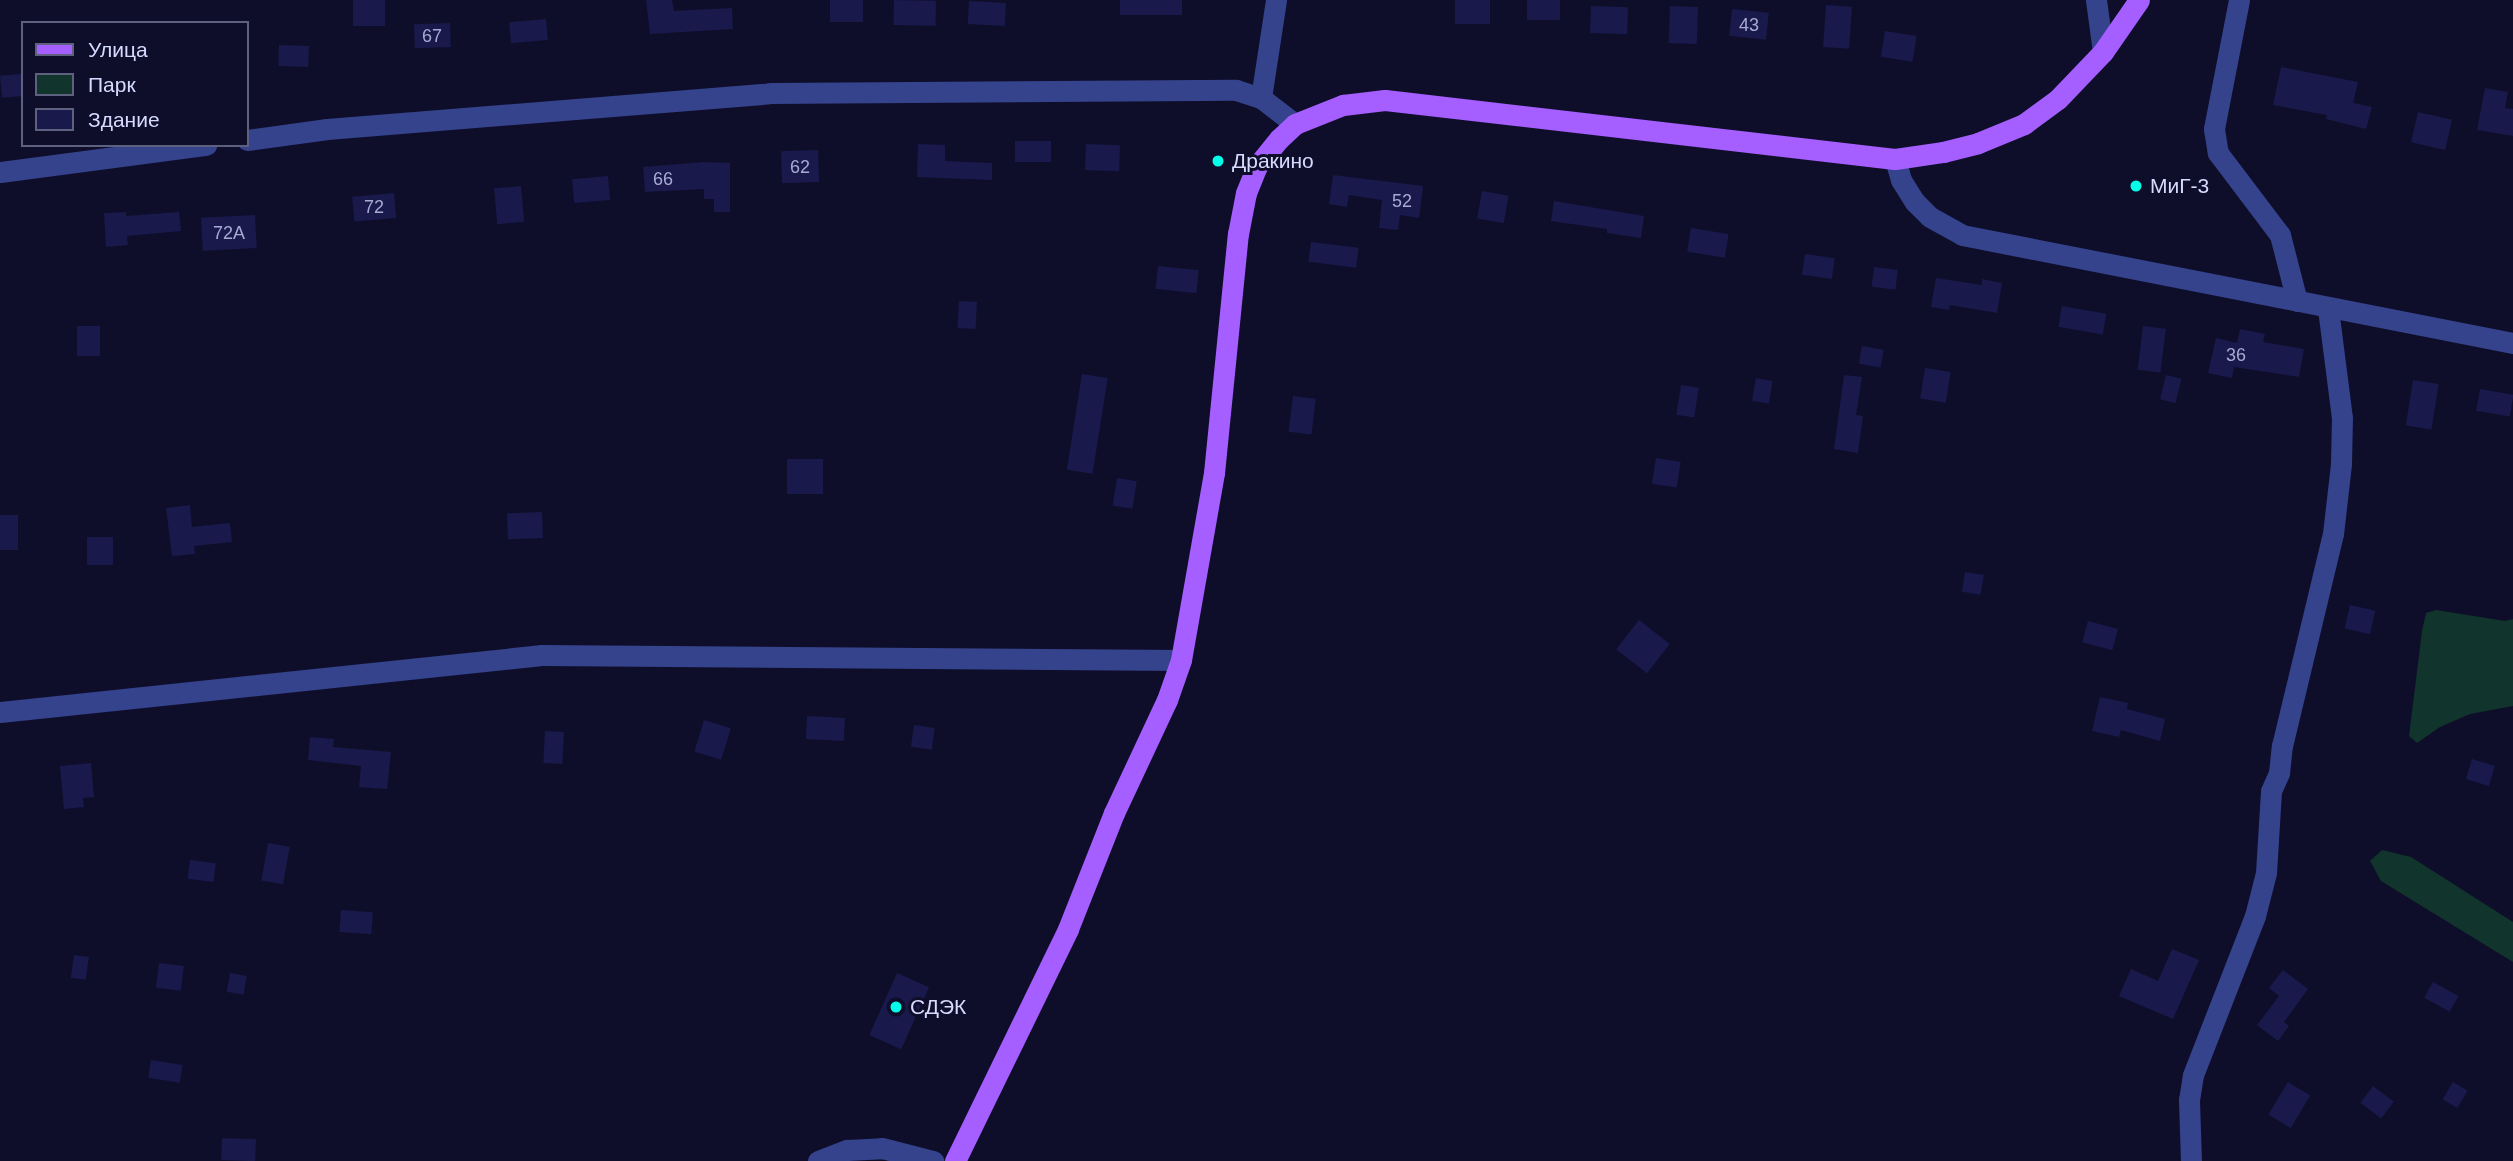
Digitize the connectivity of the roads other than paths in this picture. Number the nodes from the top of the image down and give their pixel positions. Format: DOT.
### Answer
graph roads {
  1 [pos="1276,0"];
  2 [pos="2096,0"];
  3 [pos="2139,0"];
  4 [pos="2239,0"];
  5 [pos="2103,52"];
  6 [pos="1261,98"];
  7 [pos="1295,124"];
  8 [pos="248,140"];
  9 [pos="191,147"];
  10 [pos="1895,159"];
  11 [pos="0,172"];
  12 [pos="2297,301"];
  13 [pos="2328,308"];
  14 [pos="2513,343"];
  15 [pos="1181,660"];
  16 [pos="0,712"];
  17 [pos="818,1161"];
  18 [pos="933,1161"];
  19 [pos="955,1161"];
  20 [pos="2191,1161"];
  1 -- 6 [label="street"];
  2 -- 5 [label="street"];
  3 -- 5 [label="main road"];
  4 -- 12 [label="street"];
  5 -- 10 [label="main road"];
  6 -- 7 [label="street"];
  6 -- 8 [label="street"];
  7 -- 10 [label="main road"];
  7 -- 15 [label="main road"];
  9 -- 11 [label="street"];
  10 -- 12 [label="street"];
  12 -- 13 [label="street"];
  13 -- 14 [label="street"];
  13 -- 20 [label="street"];
  15 -- 16 [label="street"];
  15 -- 19 [label="main road"];
  17 -- 18 [label="street"];
}
